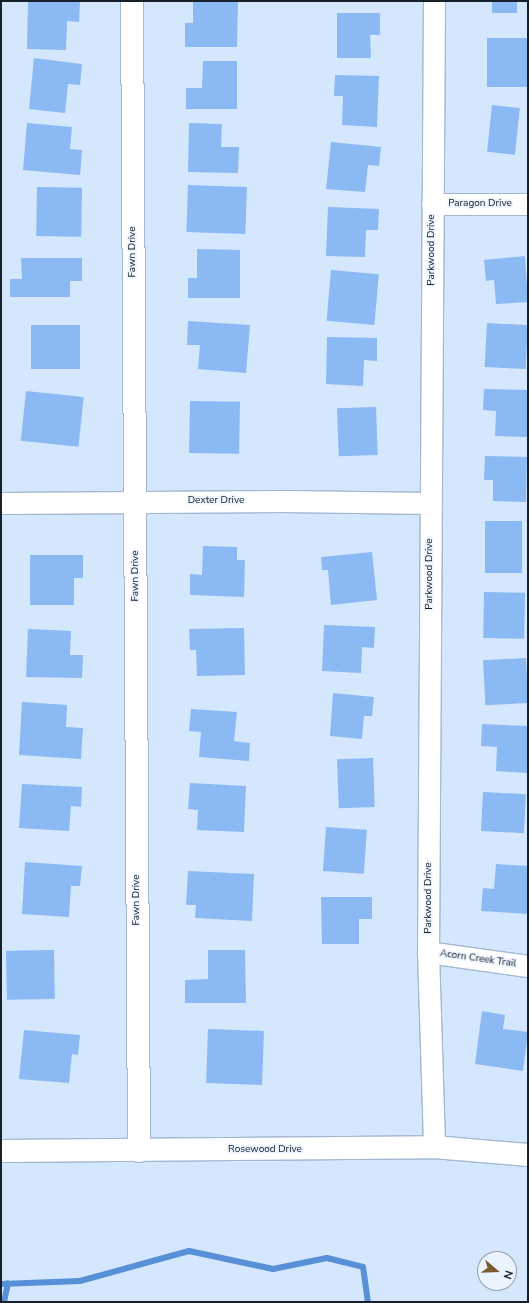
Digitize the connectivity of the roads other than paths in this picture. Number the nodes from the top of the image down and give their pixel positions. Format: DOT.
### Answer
graph roads {
  1 [pos="132,1"];
  2 [pos="434,1"];
  3 [pos="432,204"];
  4 [pos="528,204"];
  5 [pos="135,502"];
  6 [pos="1,503"];
  7 [pos="431,503"];
  8 [pos="428,952"];
  9 [pos="528,966"];
  10 [pos="434,1147"];
  11 [pos="139,1150"];
  12 [pos="1,1151"];
  13 [pos="528,1156"];
  1 -- 5 [label="street, Fawn Drive"];
  2 -- 3 [label="street, Parkwood Drive"];
  3 -- 4 [label="street, Paragon Drive"];
  3 -- 7 [label="street, Parkwood Drive"];
  5 -- 6 [label="street, Dexter Drive"];
  5 -- 7 [label="street, Dexter Drive"];
  5 -- 11 [label="street, Fawn Drive"];
  7 -- 8 [label="street, Parkwood Drive"];
  8 -- 9 [label="street, Acorn Creek Trail"];
  8 -- 10 [label="street, Parkwood Drive"];
  10 -- 11 [label="street, Rosewood Drive"];
  10 -- 13 [label="street, Rosewood Drive"];
  11 -- 12 [label="street, Rosewood Drive"];
}
